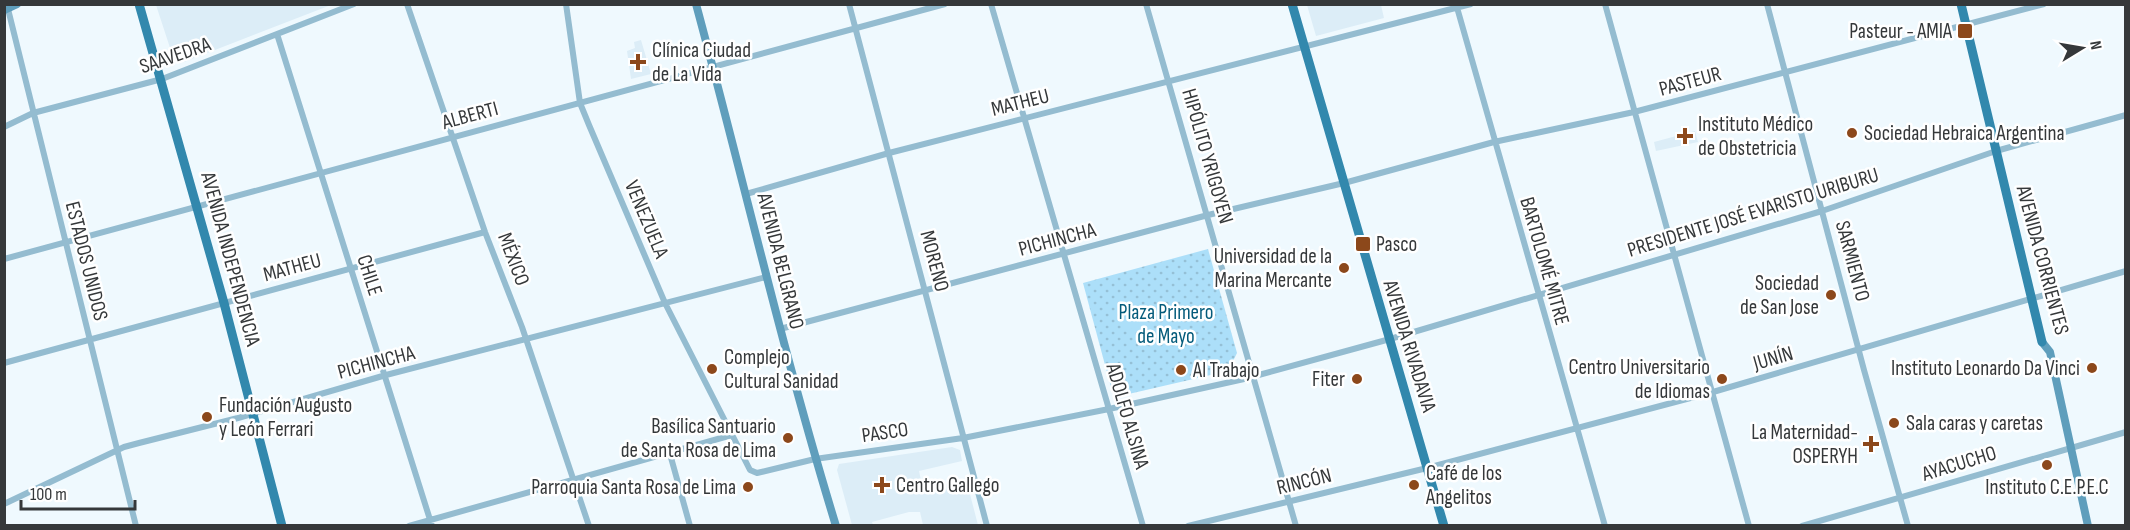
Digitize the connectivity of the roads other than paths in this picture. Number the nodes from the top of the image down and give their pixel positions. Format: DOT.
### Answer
graph roads {
  1 [pos="17,4"];
  2 [pos="139,4"];
  3 [pos="354,4"];
  4 [pos="407,4"];
  5 [pos="566,4"];
  6 [pos="696,4"];
  7 [pos="849,4"];
  8 [pos="945,4"];
  9 [pos="991,4"];
  10 [pos="1146,4"];
  11 [pos="1292,4"];
  12 [pos="1471,4"];
  13 [pos="1605,4"];
  14 [pos="1767,4"];
  15 [pos="1961,4"];
  16 [pos="2044,4"];
  17 [pos="1457,6"];
  18 [pos="6,8"];
  19 [pos="1965,24"];
  20 [pos="857,29"];
  21 [pos="278,34"];
  22 [pos="1303,48"];
  23 [pos="713,67"];
  24 [pos="1786,73"];
  25 [pos="162,79"];
  26 [pos="1169,81"];
  27 [pos="580,103"];
  28 [pos="1634,112"];
  29 [pos="33,113"];
  30 [pos="2126,115"];
  31 [pos="1024,118"];
  32 [pos="4,127"];
  33 [pos="453,136"];
  34 [pos="1494,142"];
  35 [pos="1996,151"];
  36 [pos="889,153"];
  37 [pos="321,173"];
  38 [pos="1344,183"];
  39 [pos="746,194"];
  40 [pos="197,206"];
  41 [pos="1822,210"];
  42 [pos="1208,215"];
  43 [pos="485,232"];
  44 [pos="66,243"];
  45 [pos="1673,253"];
  46 [pos="1064,254"];
  47 [pos="4,259"];
  48 [pos="350,268"];
  49 [pos="2126,271"];
  50 [pos="766,277"];
  51 [pos="925,291"];
  52 [pos="1537,294"];
  53 [pos="2031,299"];
  54 [pos="224,303"];
  55 [pos="665,303"];
  56 [pos="780,329"];
  57 [pos="90,339"];
  58 [pos="1390,339"];
  59 [pos="527,340"];
  60 [pos="2042,342"];
  61 [pos="1859,351"];
  62 [pos="4,363"];
  63 [pos="386,375"];
  64 [pos="1254,376"];
  65 [pos="1713,392"];
  66 [pos="1109,409"];
  67 [pos="254,413"];
  68 [pos="1576,429"];
  69 [pos="2126,432"];
  70 [pos="732,435"];
  71 [pos="963,438"];
  72 [pos="2071,447"];
  73 [pos="117,451"];
  74 [pos="670,454"];
  75 [pos="815,459"];
  76 [pos="1427,468"];
  77 [pos="574,481"];
  78 [pos="1900,498"];
  79 [pos="1290,501"];
  80 [pos="4,504"];
  81 [pos="431,522"];
  82 [pos="136,525"];
  83 [pos="282,525"];
  84 [pos="409,525"];
  85 [pos="589,525"];
  86 [pos="690,525"];
  87 [pos="836,525"];
  88 [pos="987,525"];
  89 [pos="1143,525"];
  90 [pos="1188,525"];
  91 [pos="1296,525"];
  92 [pos="1444,525"];
  93 [pos="1605,525"];
  94 [pos="1749,525"];
  95 [pos="1802,525"];
  96 [pos="1908,525"];
  97 [pos="2088,525"];
  1 -- 18 [label="main road"];
  2 -- 25 [label="main road, AVENIDA INDEPENDENCIA"];
  3 -- 21 [label="street, SAAVEDRA"];
  4 -- 33 [label="street, MÉXICO"];
  5 -- 27 [label="street, VENEZUELA"];
  6 -- 23 [label="main road, AVENIDA BELGRANO"];
  7 -- 20 [label="street, MORENO"];
  8 -- 20 [label="street, ALBERTI"];
  9 -- 31 [label="street, ADOLFO ALSINA"];
  10 -- 26 [label="street, HIPÓLITO YRIGOYEN"];
  11 -- 22 [label="main road, AVENIDA RIVADAVIA"];
  12 -- 17 [label="street, MATHEU"];
  13 -- 28 [label="street"];
  14 -- 24 [label="street, SARMIENTO"];
  15 -- 19 [label="main road, AVENIDA CORRIENTES"];
  16 -- 19 [label="street, PASTEUR"];
  17 -- 22 [label="street, MATHEU"];
  17 -- 34 [label="street, BARTOLOMÉ MITRE"];
  18 -- 29 [label="street, ESTADOS UNIDOS"];
  19 -- 24 [label="street, PASTEUR"];
  19 -- 35 [label="main road, AVENIDA CORRIENTES"];
  20 -- 23 [label="street, ALBERTI"];
  20 -- 36 [label="street, MORENO"];
  21 -- 25 [label="street, SAAVEDRA"];
  21 -- 37 [label="street, CHILE"];
  22 -- 26 [label="street, MATHEU"];
  22 -- 38 [label="main road, AVENIDA RIVADAVIA"];
  23 -- 27 [label="street, ALBERTI"];
  23 -- 39 [label="main road, AVENIDA BELGRANO"];
  24 -- 28 [label="street, PASTEUR"];
  24 -- 41 [label="street, SARMIENTO"];
  25 -- 29 [label="street, SAAVEDRA"];
  25 -- 40 [label="main road, AVENIDA INDEPENDENCIA"];
  26 -- 31 [label="street, MATHEU"];
  26 -- 42 [label="street, HIPÓLITO YRIGOYEN"];
  27 -- 33 [label="street, ALBERTI"];
  27 -- 55 [label="street, VENEZUELA"];
  28 -- 34 [label="street, PASTEUR"];
  28 -- 45 [label="street"];
  29 -- 32 [label="street, SAAVEDRA"];
  29 -- 44 [label="street, ESTADOS UNIDOS"];
  30 -- 35 [label="street, PRESIDENTE JOSÉ EVARISTO URIBURU"];
  31 -- 36 [label="street, MATHEU"];
  31 -- 46 [label="street, ADOLFO ALSINA"];
  33 -- 37 [label="street, ALBERTI"];
  33 -- 43 [label="street, MÉXICO"];
  34 -- 38 [label="street, PASTEUR"];
  34 -- 52 [label="street, BARTOLOMÉ MITRE"];
  35 -- 41 [label="street, PRESIDENTE JOSÉ EVARISTO URIBURU"];
  35 -- 53 [label="main road, AVENIDA CORRIENTES"];
  36 -- 39 [label="street, MATHEU"];
  36 -- 51 [label="street, MORENO"];
  37 -- 40 [label="street, ALBERTI"];
  37 -- 48 [label="street, CHILE"];
  38 -- 42 [label="street, PICHINCHA"];
  38 -- 58 [label="main road, AVENIDA RIVADAVIA"];
  39 -- 50 [label="main road, AVENIDA BELGRANO"];
  40 -- 44 [label="street, ALBERTI"];
  40 -- 54 [label="main road, AVENIDA INDEPENDENCIA"];
  41 -- 45 [label="street, PRESIDENTE JOSÉ EVARISTO URIBURU"];
  41 -- 61 [label="street, SARMIENTO"];
  42 -- 46 [label="street, PICHINCHA"];
  42 -- 64 [label="street, HIPÓLITO YRIGOYEN"];
  43 -- 48 [label="street, MATHEU"];
  43 -- 59 [label="street, MÉXICO"];
  44 -- 47 [label="street, ALBERTI"];
  44 -- 57 [label="street, ESTADOS UNIDOS"];
  45 -- 52 [label="street, PRESIDENTE JOSÉ EVARISTO URIBURU"];
  45 -- 65 [label="street"];
  46 -- 51 [label="street, PICHINCHA"];
  46 -- 66 [label="street, ADOLFO ALSINA"];
  48 -- 54 [label="street, MATHEU"];
  48 -- 63 [label="street, CHILE"];
  49 -- 53 [label="street, JUNÍN"];
  50 -- 55 [label="street, PICHINCHA"];
  50 -- 56 [label="main road, AVENIDA BELGRANO"];
  51 -- 56 [label="street, PICHINCHA"];
  51 -- 71 [label="street, MORENO"];
  52 -- 58 [label="street, PRESIDENTE JOSÉ EVARISTO URIBURU"];
  52 -- 68 [label="street, BARTOLOMÉ MITRE"];
  53 -- 60 [label="main road, AVENIDA CORRIENTES"];
  53 -- 61 [label="street, JUNÍN"];
  54 -- 57 [label="street, MATHEU"];
  54 -- 67 [label="main road, AVENIDA INDEPENDENCIA"];
  55 -- 59 [label="street, PICHINCHA"];
  55 -- 70 [label="street, VENEZUELA"];
  56 -- 75 [label="main road, AVENIDA BELGRANO"];
  57 -- 62 [label="street, MATHEU"];
  57 -- 73 [label="street, ESTADOS UNIDOS"];
  58 -- 64 [label="street, PASCO"];
  58 -- 76 [label="main road, AVENIDA RIVADAVIA"];
  59 -- 63 [label="street, PICHINCHA"];
  59 -- 77 [label="street, MÉXICO"];
  60 -- 72 [label="main road, AVENIDA CORRIENTES"];
  61 -- 65 [label="street, JUNÍN"];
  61 -- 78 [label="street, SARMIENTO"];
  63 -- 67 [label="street, PICHINCHA"];
  63 -- 81 [label="street, CHILE"];
  64 -- 66 [label="street, PASCO"];
  64 -- 79 [label="street, HIPÓLITO YRIGOYEN"];
  65 -- 68 [label="street, JUNÍN"];
  65 -- 94 [label="street"];
  66 -- 71 [label="street, PASCO"];
  66 -- 89 [label="street, ADOLFO ALSINA"];
  67 -- 73 [label="street, PICHINCHA"];
  67 -- 83 [label="main road, AVENIDA INDEPENDENCIA"];
  68 -- 76 [label="street, JUNÍN"];
  68 -- 93 [label="street, BARTOLOMÉ MITRE"];
  69 -- 72 [label="street, AYACUCHO"];
  70 -- 74 [label="street"];
  70 -- 75 [label="street, PASCO"];
  71 -- 75 [label="street, PASCO"];
  71 -- 88 [label="street, MORENO"];
  72 -- 78 [label="street, AYACUCHO"];
  72 -- 97 [label="main road, AVENIDA CORRIENTES"];
  73 -- 80 [label="street, PICHINCHA"];
  73 -- 82 [label="street, ESTADOS UNIDOS"];
  74 -- 77 [label="street"];
  74 -- 86 [label="street"];
  75 -- 87 [label="main road, AVENIDA BELGRANO"];
  76 -- 79 [label="street, RINCÓN"];
  76 -- 92 [label="main road, AVENIDA RIVADAVIA"];
  77 -- 81 [label="street"];
  77 -- 85 [label="street, MÉXICO"];
  78 -- 95 [label="street, AYACUCHO"];
  78 -- 96 [label="street, SARMIENTO"];
  79 -- 90 [label="street, RINCÓN"];
  79 -- 91 [label="street, HIPÓLITO YRIGOYEN"];
  81 -- 84 [label="street"];
}
